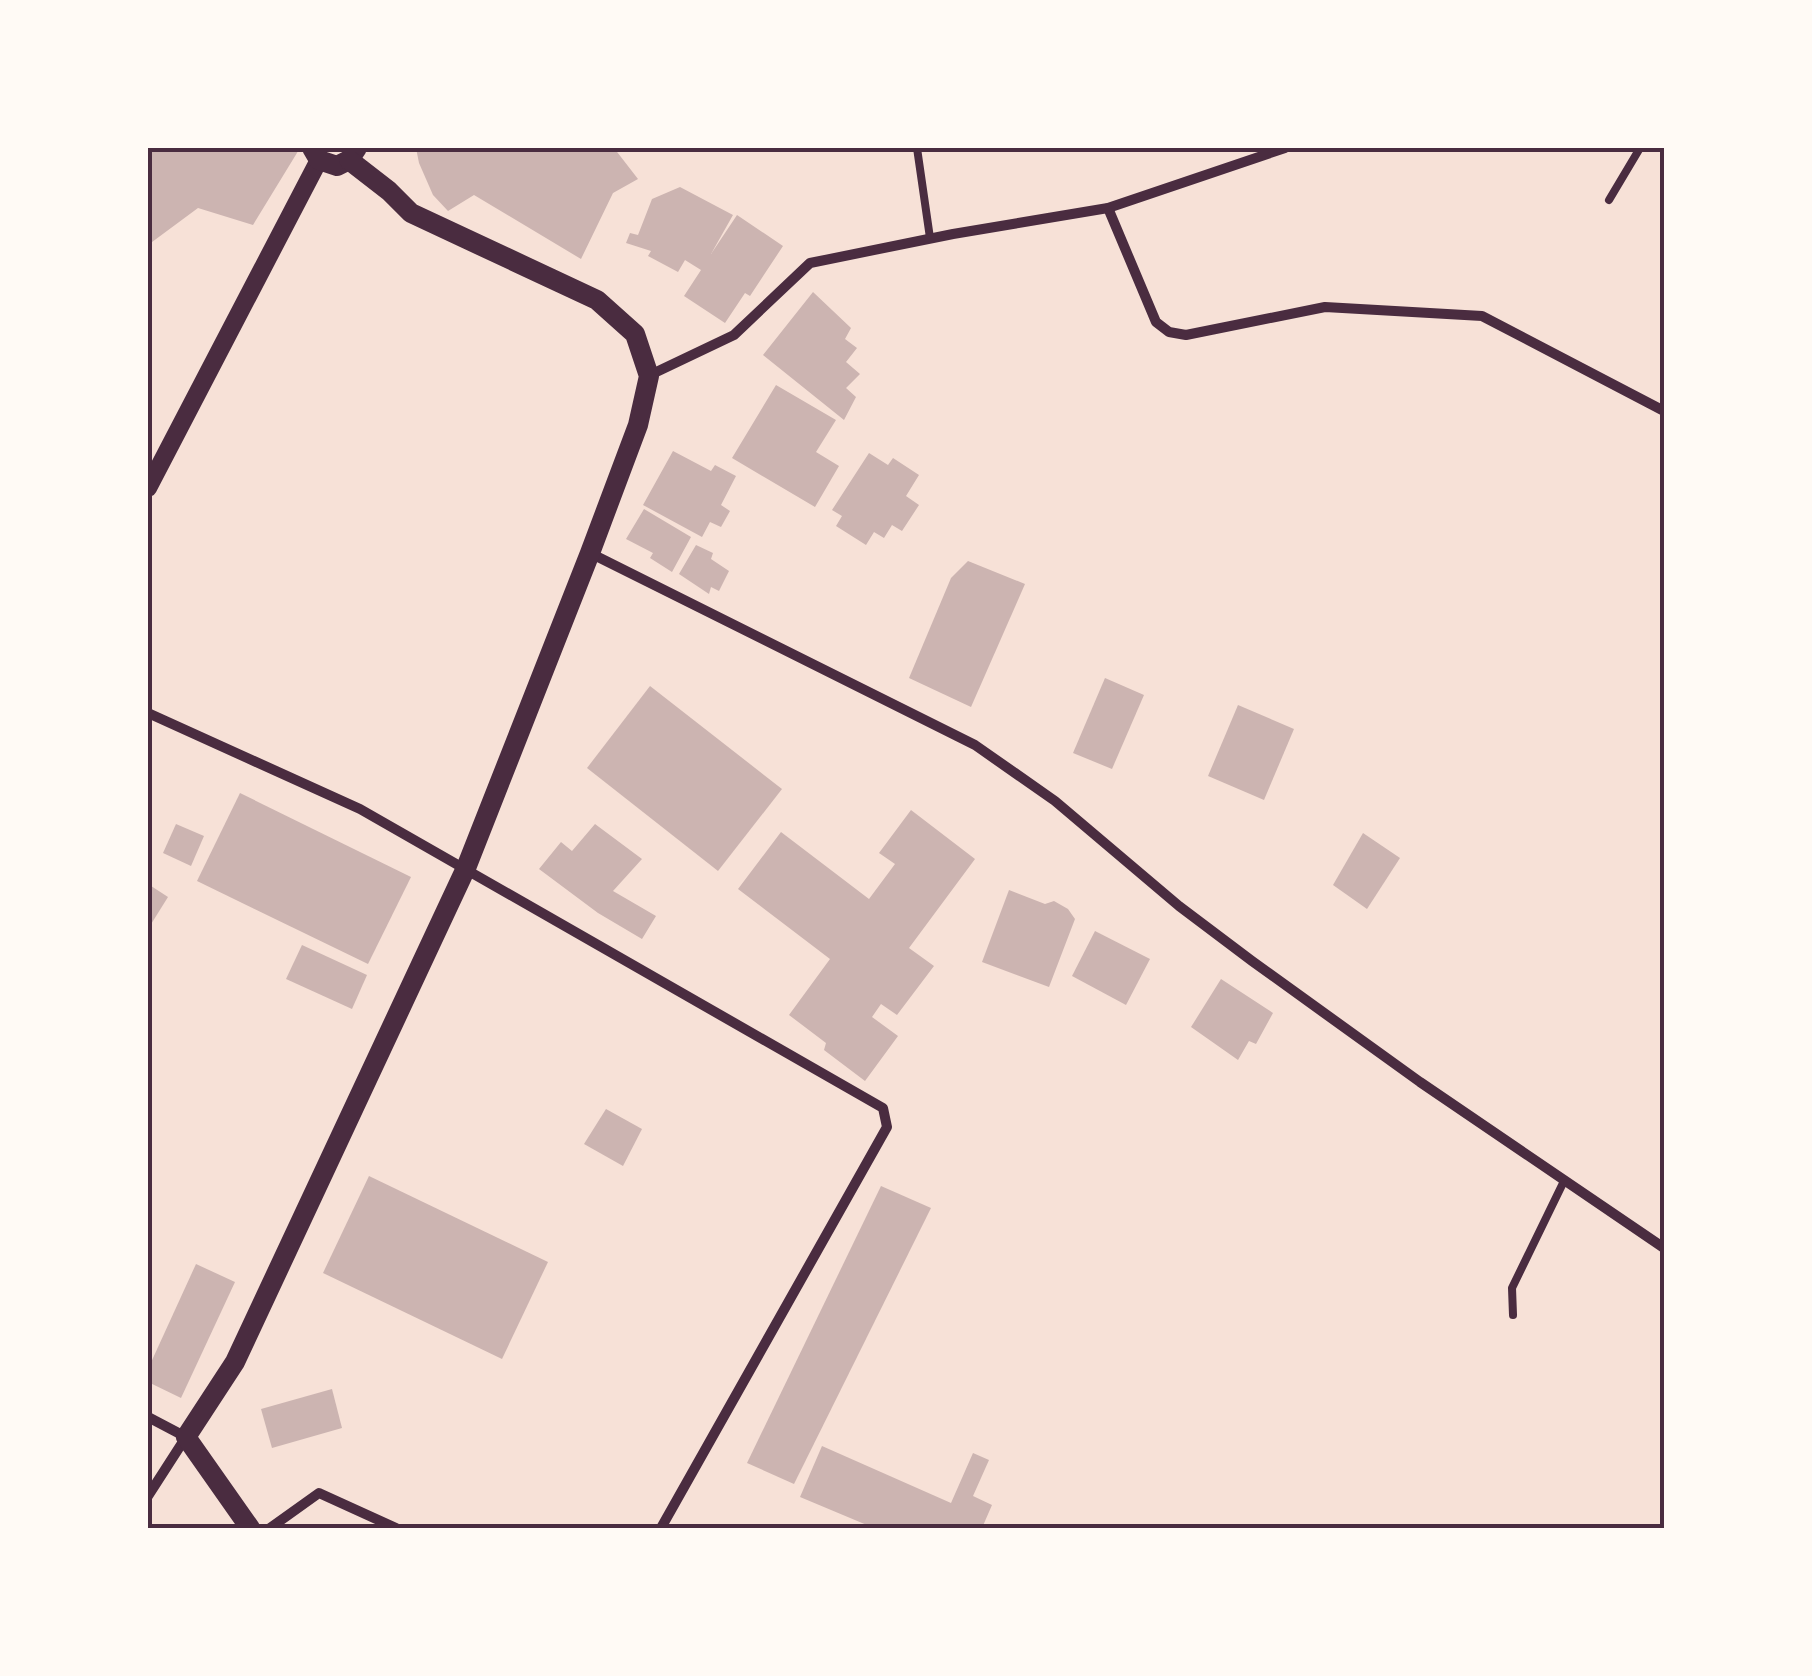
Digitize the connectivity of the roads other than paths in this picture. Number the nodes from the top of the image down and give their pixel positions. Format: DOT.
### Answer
graph roads {
  1 [pos="917,148"];
  2 [pos="1285,148"];
  3 [pos="1640,148"];
  4 [pos="316,154"];
  5 [pos="353,154"];
  6 [pos="1609,200"];
  7 [pos="1108,208"];
  8 [pos="930,238"];
  9 [pos="649,376"];
  10 [pos="1664,411"];
  11 [pos="148,488"];
  12 [pos="590,553"];
  13 [pos="148,713"];
  14 [pos="466,868"];
  15 [pos="1564,1181"];
  16 [pos="1664,1248"];
  17 [pos="1513,1316"];
  18 [pos="148,1417"];
  19 [pos="186,1436"];
  20 [pos="148,1496"];
  21 [pos="250,1528"];
  22 [pos="270,1528"];
  23 [pos="396,1528"];
  24 [pos="661,1528"];
  1 -- 8 [label="lane"];
  2 -- 7 [label="street"];
  3 -- 6 [label="lane"];
  4 -- 5 [label="main road"];
  4 -- 11 [label="street"];
  5 -- 9 [label="main road"];
  7 -- 8 [label="street"];
  7 -- 10 [label="street"];
  8 -- 9 [label="street"];
  9 -- 12 [label="main road"];
  12 -- 14 [label="main road"];
  12 -- 15 [label="street"];
  13 -- 14 [label="street"];
  14 -- 19 [label="main road"];
  14 -- 24 [label="street"];
  15 -- 16 [label="street"];
  15 -- 17 [label="lane"];
  18 -- 19 [label="street"];
  19 -- 20 [label="street"];
  19 -- 21 [label="main road"];
  22 -- 23 [label="street"];
}
